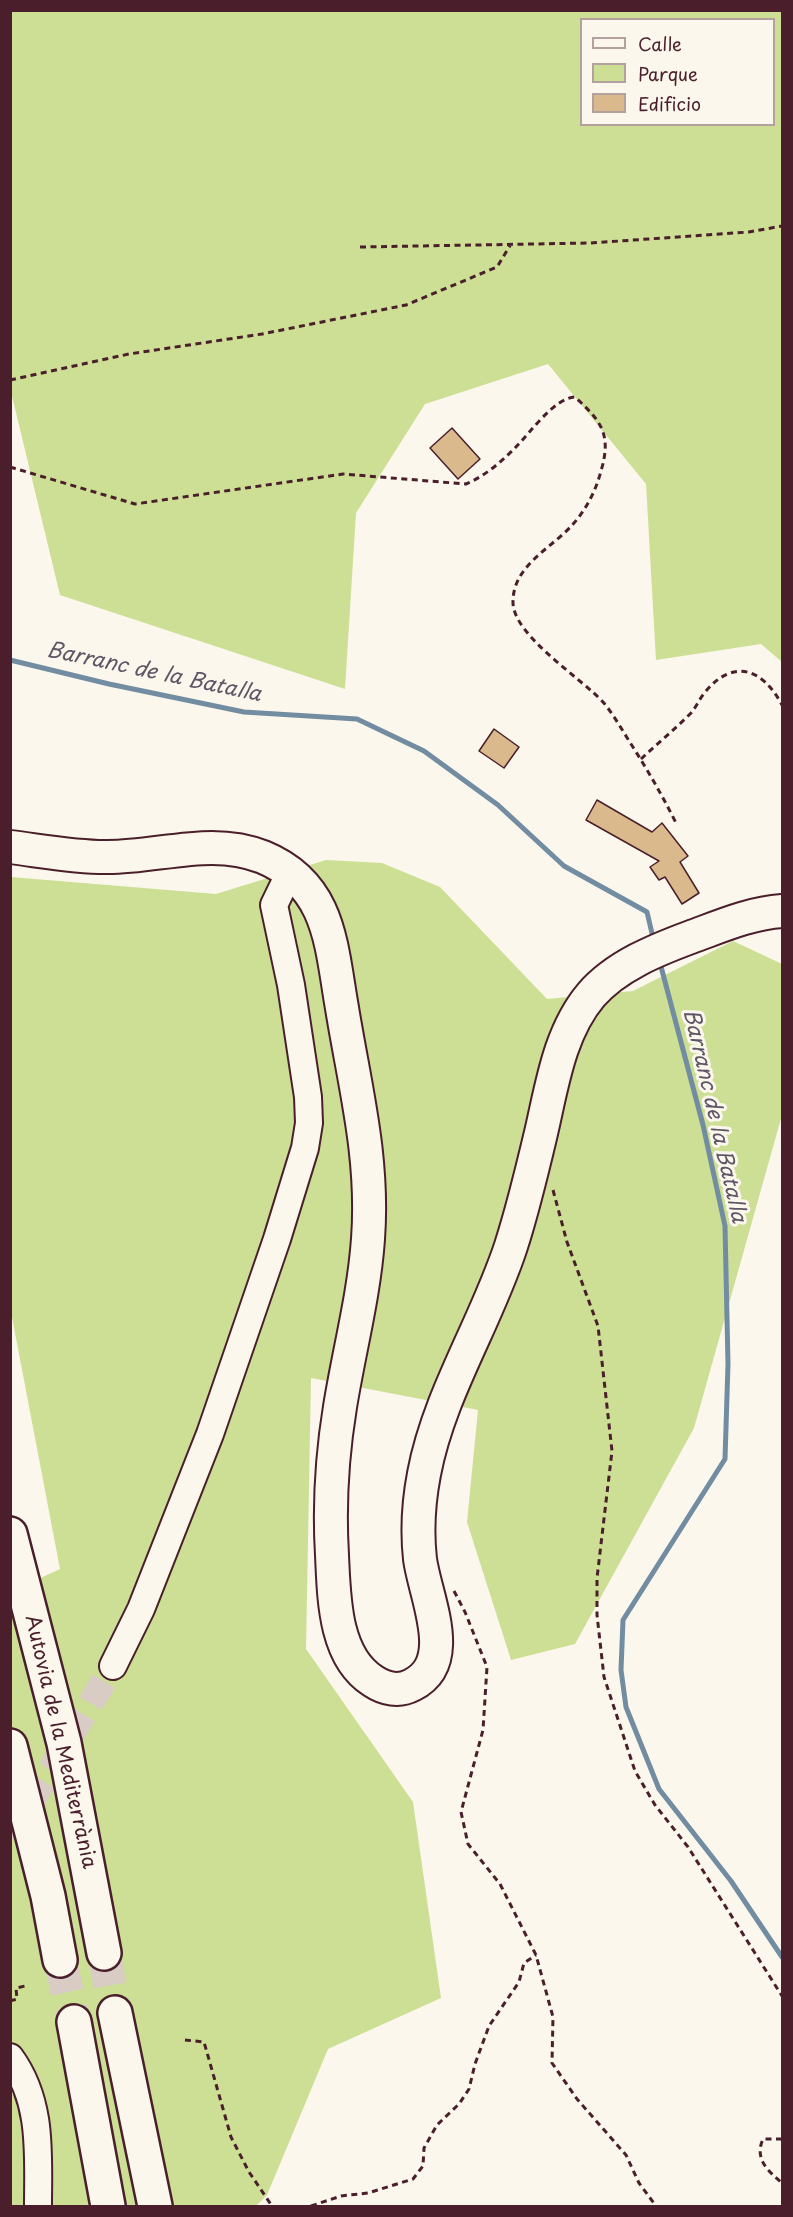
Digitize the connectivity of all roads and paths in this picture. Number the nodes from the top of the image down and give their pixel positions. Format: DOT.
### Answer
graph roads {
  1 [pos="783,226"];
  2 [pos="511,244"];
  3 [pos="360,247"];
  4 [pos="10,380"];
  5 [pos="10,467"];
  6 [pos="783,705"];
  7 [pos="641,759"];
  8 [pos="676,823"];
  9 [pos="10,847"];
  10 [pos="290,872"];
  11 [pos="783,911"];
  12 [pos="552,1184"];
  13 [pos="10,1534"];
  14 [pos="450,1583"];
  15 [pos="113,1666"];
  16 [pos="10,1746"];
  17 [pos="104,1953"];
  18 [pos="536,1955"];
  19 [pos="60,1960"];
  20 [pos="25,1986"];
  21 [pos="783,1996"];
  22 [pos="10,2001"];
  23 [pos="115,2013"];
  24 [pos="74,2022"];
  25 [pos="185,2040"];
  26 [pos="10,2057"];
  27 [pos="783,2139"];
  28 [pos="783,2183"];
  29 [pos="38,2206"];
  30 [pos="108,2206"];
  31 [pos="155,2206"];
  32 [pos="272,2206"];
  33 [pos="311,2206"];
  34 [pos="656,2206"];
  1 -- 2 [label="path"];
  2 -- 3 [label="path"];
  2 -- 4 [label="path"];
  5 -- 7 [label="path"];
  6 -- 7 [label="path"];
  7 -- 8 [label="path"];
  9 -- 10 [label="main road"];
  10 -- 11 [label="main road"];
  10 -- 15 [label="street"];
  12 -- 21 [label="path"];
  13 -- 17 [label="highway, Autovia de la Mediterrània"];
  14 -- 18 [label="path"];
  16 -- 19 [label="highway"];
  18 -- 33 [label="path"];
  18 -- 34 [label="path"];
  20 -- 22 [label="path"];
  23 -- 31 [label="highway"];
  24 -- 30 [label="highway"];
  25 -- 32 [label="path"];
  26 -- 29 [label="street"];
  27 -- 28 [label="path"];
}
